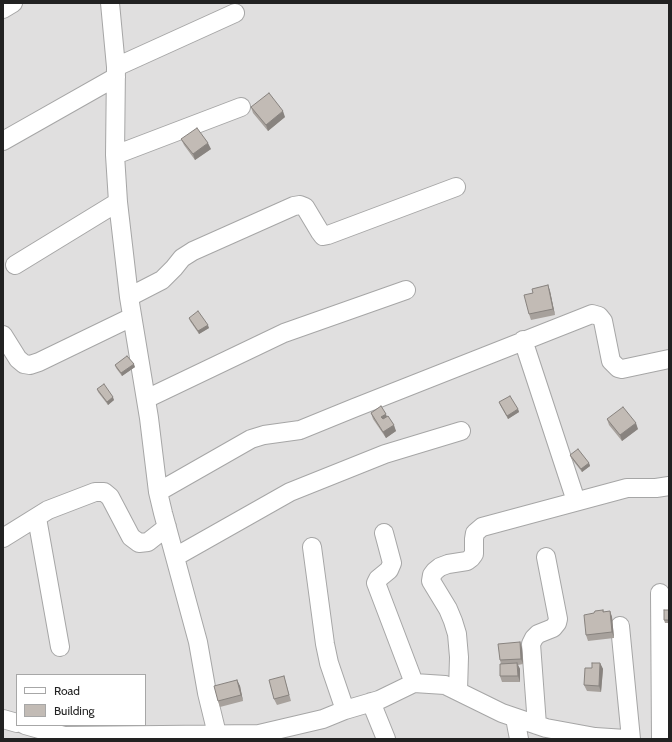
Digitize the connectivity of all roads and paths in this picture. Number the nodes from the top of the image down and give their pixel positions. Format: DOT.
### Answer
graph roads {
  1 [pos="13,3"];
  2 [pos="110,3"];
  3 [pos="3,9"];
  4 [pos="235,13"];
  5 [pos="116,72"];
  6 [pos="241,107"];
  7 [pos="3,142"];
  8 [pos="115,155"];
  9 [pos="456,187"];
  10 [pos="118,202"];
  11 [pos="15,265"];
  12 [pos="406,290"];
  13 [pos="129,297"];
  14 [pos="132,317"];
  15 [pos="3,335"];
  16 [pos="523,340"];
  17 [pos="669,359"];
  18 [pos="146,398"];
  19 [pos="461,431"];
  20 [pos="669,486"];
  21 [pos="158,492"];
  22 [pos="576,501"];
  23 [pos="36,518"];
  24 [pos="167,527"];
  25 [pos="384,534"];
  26 [pos="3,538"];
  27 [pos="312,547"];
  28 [pos="175,557"];
  29 [pos="546,557"];
  30 [pos="660,593"];
  31 [pos="620,626"];
  32 [pos="60,647"];
  33 [pos="414,683"];
  34 [pos="458,691"];
  35 [pos="371,702"];
  36 [pos="345,710"];
  37 [pos="515,718"];
  38 [pos="3,719"];
  39 [pos="16,723"];
  40 [pos="537,725"];
  41 [pos="28,726"];
  42 [pos="217,734"];
  43 [pos="64,737"];
  44 [pos="601,738"];
  45 [pos="669,738"];
  46 [pos="386,739"];
  47 [pos="519,739"];
  48 [pos="626,739"];
  49 [pos="631,739"];
  50 [pos="657,739"];
  51 [pos="661,739"];
  1 -- 3 [label="street"];
  2 -- 5 [label="street"];
  4 -- 5 [label="street"];
  5 -- 7 [label="street"];
  5 -- 8 [label="street"];
  6 -- 8 [label="street"];
  8 -- 10 [label="street"];
  9 -- 13 [label="street"];
  10 -- 11 [label="street"];
  10 -- 13 [label="street"];
  12 -- 18 [label="street"];
  13 -- 14 [label="street"];
  14 -- 15 [label="street"];
  14 -- 18 [label="street"];
  16 -- 17 [label="street"];
  16 -- 21 [label="street"];
  16 -- 22 [label="street"];
  18 -- 21 [label="street"];
  19 -- 28 [label="street"];
  20 -- 22 [label="street"];
  21 -- 24 [label="street"];
  22 -- 34 [label="street"];
  23 -- 24 [label="street"];
  23 -- 26 [label="street"];
  23 -- 32 [label="street"];
  24 -- 28 [label="street"];
  25 -- 33 [label="street"];
  27 -- 36 [label="street"];
  28 -- 42 [label="street"];
  29 -- 40 [label="street"];
  30 -- 51 [label="street"];
  31 -- 49 [label="street"];
  33 -- 34 [label="street"];
  33 -- 35 [label="street"];
  34 -- 37 [label="street"];
  35 -- 36 [label="street"];
  35 -- 46 [label="street"];
  36 -- 42 [label="street"];
  37 -- 40 [label="street"];
  37 -- 47 [label="street"];
  38 -- 39 [label="street"];
  40 -- 44 [label="street"];
  41 -- 43 [label="street"];
  42 -- 43 [label="street"];
  44 -- 48 [label="street"];
  45 -- 51 [label="street"];
  50 -- 51 [label="street"];
}
